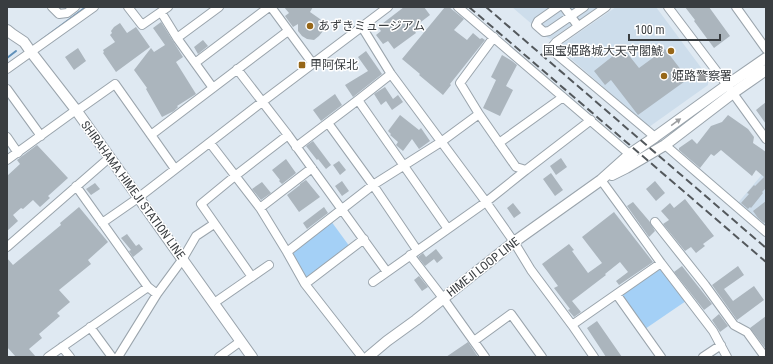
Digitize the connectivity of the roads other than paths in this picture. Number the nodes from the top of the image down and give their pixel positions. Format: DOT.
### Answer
graph roads {
  1 [pos="52,7"];
  2 [pos="75,7"];
  3 [pos="94,7"];
  4 [pos="128,7"];
  5 [pos="219,7"];
  6 [pos="270,7"];
  7 [pos="388,7"];
  8 [pos="458,7"];
  9 [pos="558,7"];
  10 [pos="564,7"];
  11 [pos="584,7"];
  12 [pos="606,7"];
  13 [pos="668,7"];
  14 [pos="736,7"];
  15 [pos="164,9"];
  16 [pos="571,16"];
  17 [pos="362,26"];
  18 [pos="578,26"];
  19 [pos="7,30"];
  20 [pos="288,31"];
  21 [pos="494,37"];
  22 [pos="177,38"];
  23 [pos="766,49"];
  24 [pos="30,52"];
  25 [pos="766,58"];
  26 [pos="195,62"];
  27 [pos="312,64"];
  28 [pos="7,69"];
  29 [pos="237,69"];
  30 [pos="766,70"];
  31 [pos="391,74"];
  32 [pos="727,85"];
  33 [pos="213,88"];
  34 [pos="7,89"];
  35 [pos="733,93"];
  36 [pos="563,97"];
  37 [pos="358,100"];
  38 [pos="262,102"];
  39 [pos="76,110"];
  40 [pos="479,114"];
  41 [pos="591,120"];
  42 [pos="328,123"];
  43 [pos="151,135"];
  44 [pos="288,135"];
  45 [pos="41,136"];
  46 [pos="7,137"];
  47 [pos="656,137"];
  48 [pos="766,139"];
  49 [pos="441,142"];
  50 [pos="210,143"];
  51 [pos="499,143"];
  52 [pos="665,145"];
  53 [pos="296,147"];
  54 [pos="18,153"];
  55 [pos="630,154"];
  56 [pos="109,158"];
  57 [pos="7,160"];
  58 [pos="638,161"];
  59 [pos="404,165"];
  60 [pos="175,168"];
  61 [pos="312,168"];
  62 [pos="526,170"];
  63 [pos="235,176"];
  64 [pos="601,180"];
  65 [pos="373,185"];
  66 [pos="76,186"];
  67 [pos="138,198"];
  68 [pos="486,202"];
  69 [pos="260,208"];
  70 [pos="342,209"];
  71 [pos="655,222"];
  72 [pos="102,223"];
  73 [pos="214,224"];
  74 [pos="448,228"];
  75 [pos="766,232"];
  76 [pos="364,239"];
  77 [pos="514,242"];
  78 [pos="7,247"];
  79 [pos="417,250"];
  80 [pos="287,252"];
  81 [pos="410,255"];
  82 [pos="182,260"];
  83 [pos="661,263"];
  84 [pos="269,265"];
  85 [pos="387,272"];
  86 [pos="252,277"];
  87 [pos="373,282"];
  88 [pos="305,284"];
  89 [pos="148,287"];
  90 [pos="157,294"];
  91 [pos="617,295"];
  92 [pos="443,298"];
  93 [pos="214,303"];
  94 [pos="572,325"];
  95 [pos="90,327"];
  96 [pos="241,341"];
  97 [pos="474,341"];
  98 [pos="721,345"];
  99 [pos="62,347"];
  100 [pos="48,357"];
  101 [pos="70,357"];
  102 [pos="112,357"];
  103 [pos="118,357"];
  104 [pos="219,357"];
  105 [pos="252,357"];
  106 [pos="362,357"];
  107 [pos="368,357"];
  108 [pos="485,357"];
  109 [pos="542,357"];
  110 [pos="594,357"];
  111 [pos="661,357"];
  112 [pos="703,357"];
  113 [pos="727,357"];
  114 [pos="765,357"];
  1 -- 2 [label="street"];
  3 -- 24 [label="street"];
  4 -- 15 [label="street"];
  5 -- 22 [label="street"];
  6 -- 20 [label="street"];
  6 -- 26 [label="street"];
  7 -- 17 [label="street"];
  8 -- 21 [label="street"];
  9 -- 16 [label="street"];
  10 -- 16 [label="street"];
  11 -- 16 [label="street"];
  12 -- 18 [label="street"];
  13 -- 32 [label="street"];
  14 -- 23 [label="street"];
  15 -- 22 [label="street"];
  16 -- 18 [label="street"];
  17 -- 27 [label="street"];
  17 -- 31 [label="street"];
  18 -- 47 [label="street"];
  19 -- 24 [label="main road, SHIRAHAMA HIMEJI STATION LINE"];
  20 -- 27 [label="street"];
  20 -- 29 [label="street"];
  21 -- 36 [label="street"];
  21 -- 40 [label="street"];
  22 -- 26 [label="street"];
  24 -- 28 [label="street"];
  24 -- 39 [label="main road, SHIRAHAMA HIMEJI STATION LINE"];
  25 -- 32 [label="main road, HIMEJI LOOP LINE"];
  26 -- 33 [label="street"];
  27 -- 38 [label="street"];
  29 -- 33 [label="street"];
  29 -- 38 [label="street"];
  30 -- 35 [label="main road, HIMEJI LOOP LINE"];
  31 -- 37 [label="street"];
  31 -- 49 [label="street"];
  32 -- 35 [label="street"];
  47 -- 32 [label="main road, HIMEJI LOOP LINE, one-way"];
  33 -- 43 [label="street"];
  34 -- 45 [label="street"];
  35 -- 48 [label="street"];
  35 -- 52 [label="main road, HIMEJI LOOP LINE"];
  36 -- 41 [label="street"];
  36 -- 51 [label="street"];
  37 -- 42 [label="street"];
  37 -- 59 [label="street"];
  38 -- 44 [label="street"];
  38 -- 50 [label="street"];
  39 -- 43 [label="street"];
  39 -- 45 [label="street"];
  39 -- 56 [label="main road, SHIRAHAMA HIMEJI STATION LINE"];
  40 -- 49 [label="street"];
  40 -- 51 [label="street"];
  41 -- 55 [label="street"];
  41 -- 62 [label="street"];
  42 -- 53 [label="street"];
  42 -- 65 [label="street"];
  43 -- 60 [label="street"];
  44 -- 53 [label="street"];
  44 -- 63 [label="street"];
  45 -- 54 [label="street"];
  46 -- 54 [label="street"];
  47 -- 55 [label="main road, HIMEJI LOOP LINE"];
  49 -- 59 [label="street"];
  49 -- 68 [label="street"];
  50 -- 60 [label="street"];
  50 -- 63 [label="street"];
  51 -- 62 [label="street"];
  52 -- 58 [label="main road, HIMEJI LOOP LINE"];
  52 -- 75 [label="street"];
  53 -- 61 [label="street"];
  54 -- 57 [label="street"];
  55 -- 58 [label="street"];
  55 -- 64 [label="main road, HIMEJI LOOP LINE"];
  56 -- 66 [label="street"];
  56 -- 67 [label="main road, SHIRAHAMA HIMEJI STATION LINE"];
  58 -- 64 [label="main road, HIMEJI LOOP LINE"];
  59 -- 65 [label="street"];
  59 -- 74 [label="street"];
  60 -- 67 [label="street"];
  61 -- 69 [label="street"];
  61 -- 70 [label="street"];
  62 -- 68 [label="street"];
  63 -- 69 [label="street"];
  63 -- 73 [label="street"];
  64 -- 77 [label="main road, HIMEJI LOOP LINE"];
  64 -- 83 [label="street"];
  65 -- 70 [label="street"];
  65 -- 79 [label="street"];
  66 -- 72 [label="street"];
  66 -- 78 [label="street"];
  67 -- 72 [label="street"];
  67 -- 82 [label="main road, SHIRAHAMA HIMEJI STATION LINE"];
  68 -- 74 [label="street"];
  68 -- 77 [label="street"];
  69 -- 80 [label="street"];
  70 -- 76 [label="street"];
  70 -- 80 [label="street"];
  71 -- 114 [label="street"];
  72 -- 89 [label="street"];
  73 -- 82 [label="street"];
  73 -- 86 [label="street"];
  74 -- 79 [label="street"];
  76 -- 85 [label="street"];
  76 -- 88 [label="street"];
  77 -- 92 [label="main road, HIMEJI LOOP LINE"];
  77 -- 94 [label="street"];
  79 -- 81 [label="street"];
  80 -- 88 [label="street"];
  81 -- 85 [label="street"];
  81 -- 92 [label="street"];
  82 -- 90 [label="street"];
  82 -- 93 [label="main road, SHIRAHAMA HIMEJI STATION LINE"];
  83 -- 91 [label="street"];
  83 -- 98 [label="street"];
  84 -- 86 [label="street"];
  85 -- 87 [label="street"];
  86 -- 93 [label="street"];
  88 -- 106 [label="street"];
  89 -- 90 [label="street"];
  89 -- 95 [label="street"];
  90 -- 103 [label="street"];
  91 -- 94 [label="street"];
  91 -- 111 [label="street"];
  92 -- 97 [label="street"];
  92 -- 107 [label="main road, HIMEJI LOOP LINE"];
  93 -- 96 [label="main road, SHIRAHAMA HIMEJI STATION LINE"];
  94 -- 110 [label="street"];
  95 -- 99 [label="street"];
  95 -- 102 [label="street"];
  96 -- 104 [label="street"];
  96 -- 105 [label="main road, SHIRAHAMA HIMEJI STATION LINE"];
  97 -- 108 [label="street"];
  97 -- 109 [label="street"];
  98 -- 112 [label="street"];
  98 -- 113 [label="street"];
  99 -- 100 [label="street"];
  99 -- 101 [label="street"];
}
